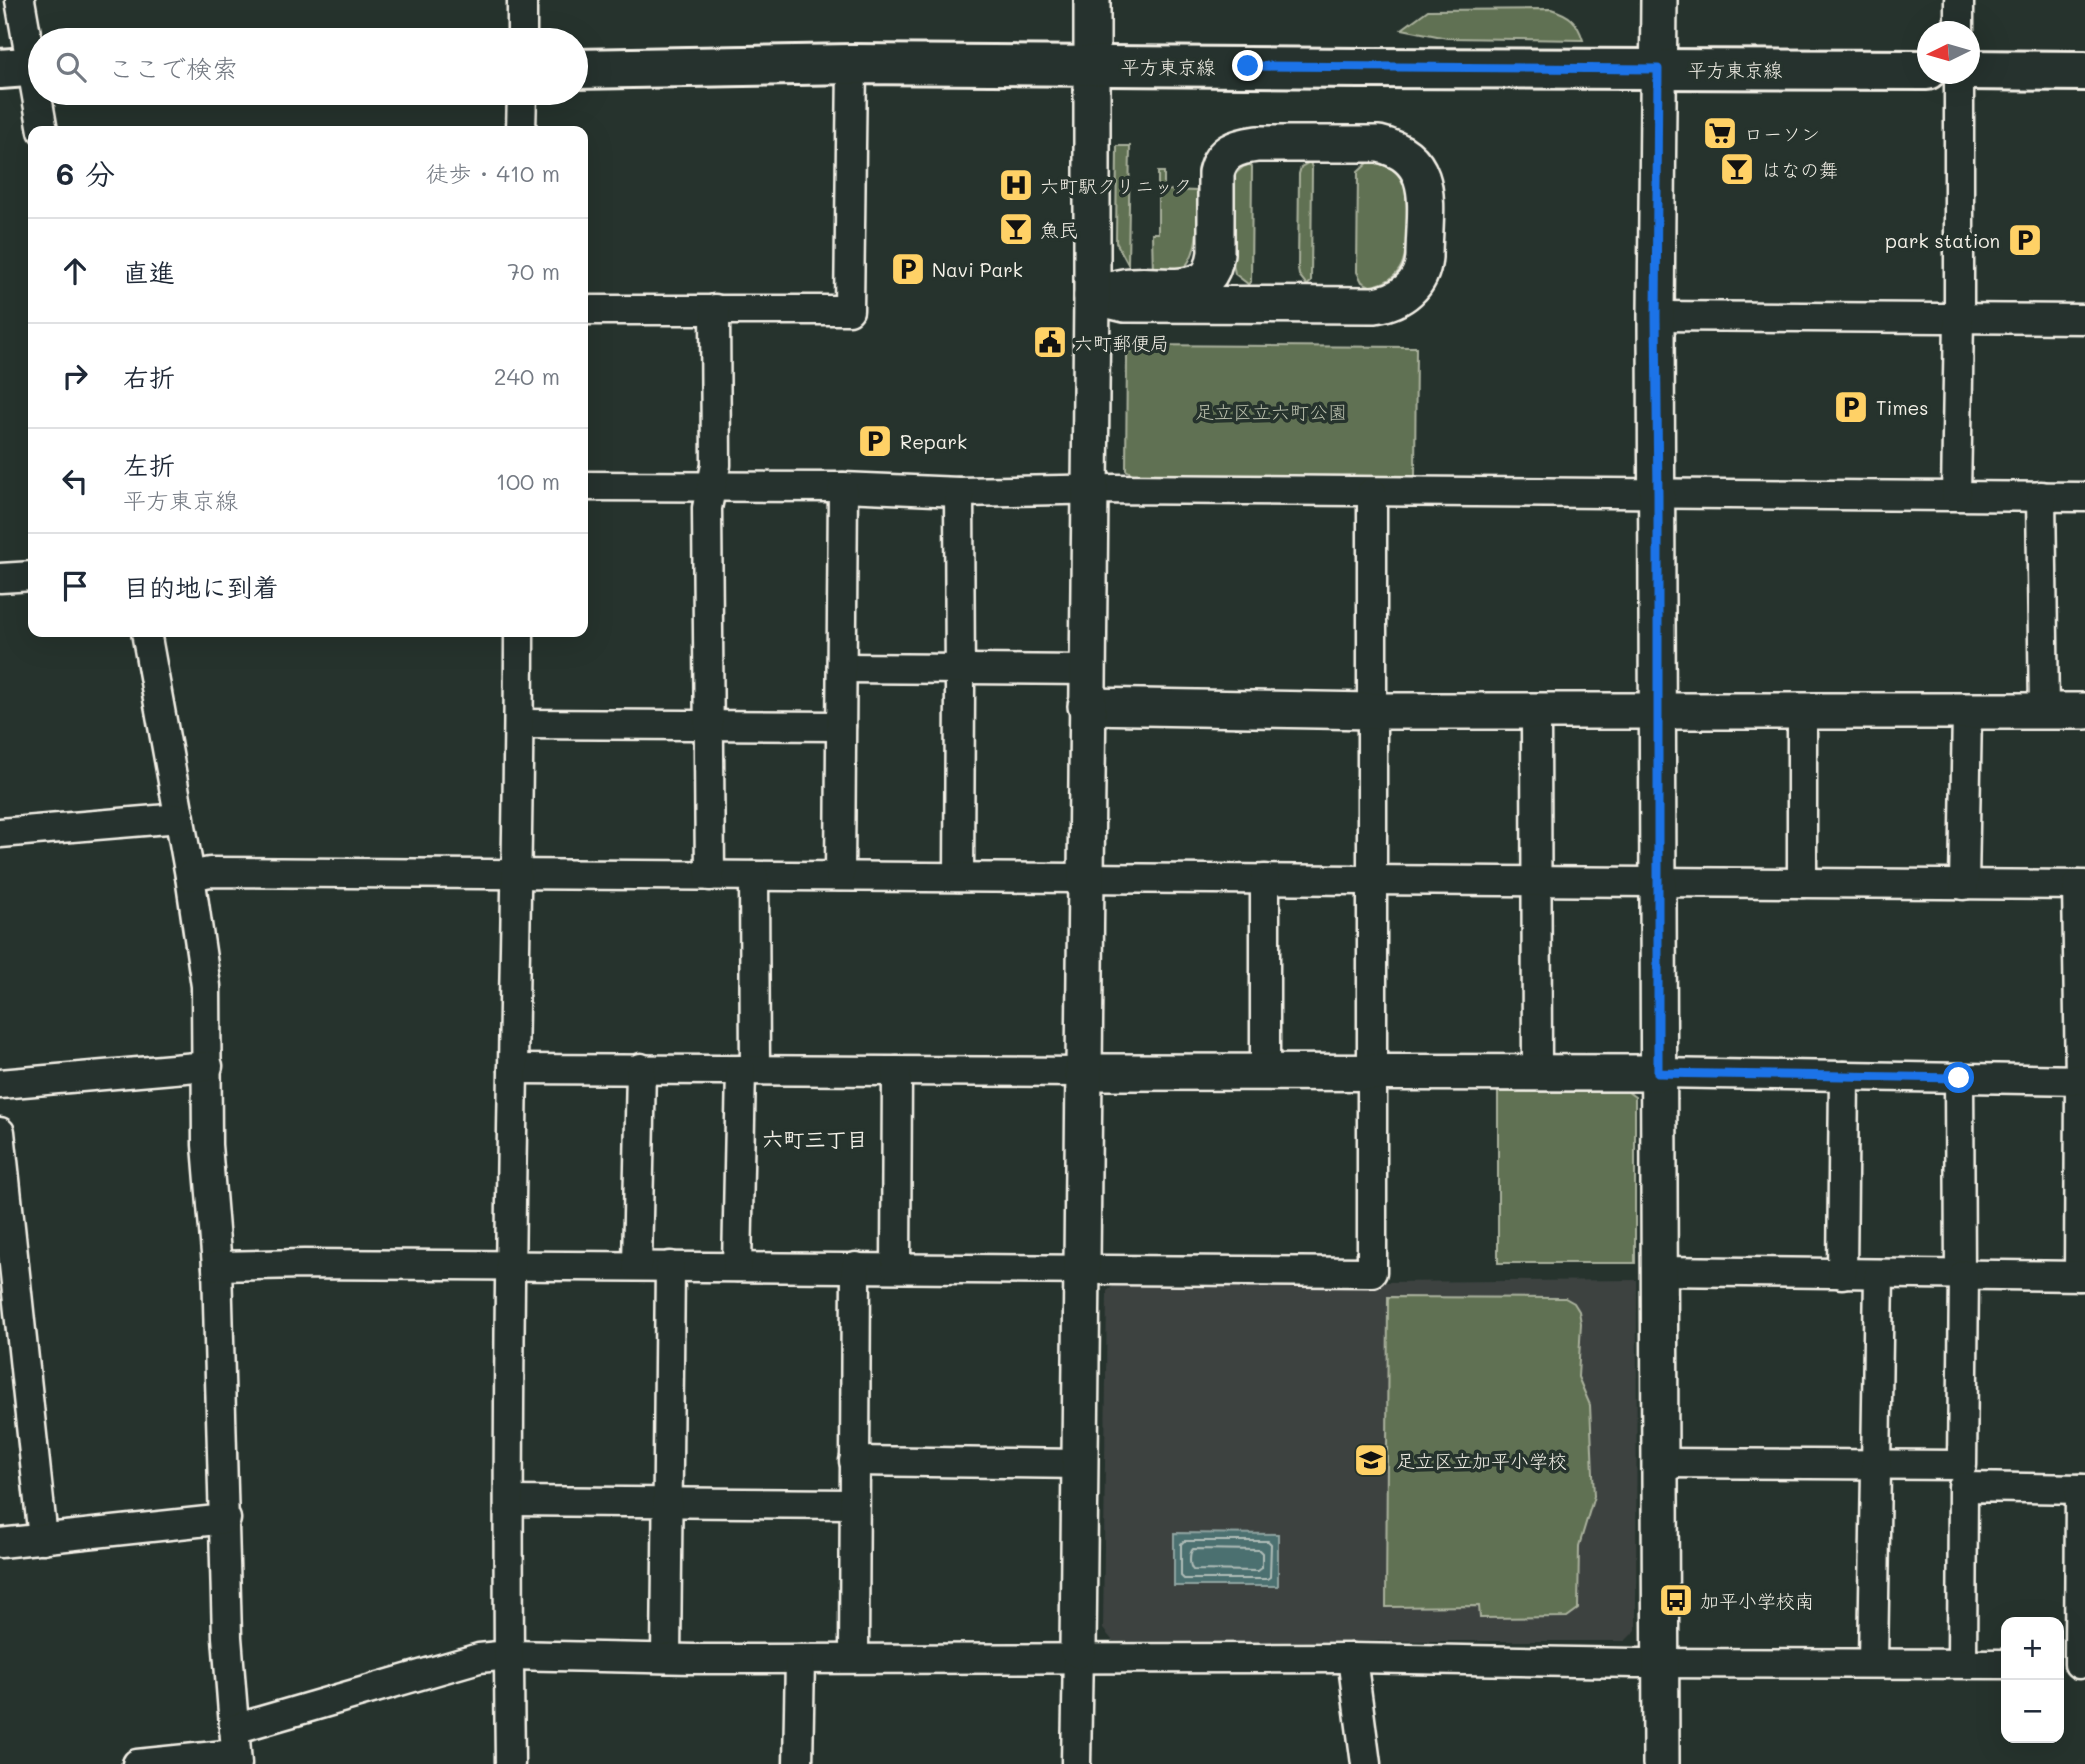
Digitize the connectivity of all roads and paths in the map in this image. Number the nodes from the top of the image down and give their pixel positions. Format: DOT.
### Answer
graph roads {
  1 [pos="20,0"];
  2 [pos="523,0"];
  3 [pos="1092,0"];
  4 [pos="1659,0"];
  5 [pos="1959,0"];
  6 [pos="1959,21"];
  7 [pos="522,28"];
  8 [pos="852,64"];
  9 [pos="1091,65"];
  10 [pos="24,67"];
  11 [pos="588,69"];
  12 [pos="1658,69"];
  13 [pos="1917,70"];
  14 [pos="1980,70"];
  15 [pos="2085,71"];
  16 [pos="1959,84"];
  17 [pos="35,105"];
  18 [pos="522,105"];
  19 [pos="42,126"];
  20 [pos="521,126"];
  21 [pos="1091,296"];
  22 [pos="715,309"];
  23 [pos="588,310"];
  24 [pos="1656,316"];
  25 [pos="1959,318"];
  26 [pos="2085,319"];
  27 [pos="588,486"];
  28 [pos="711,487"];
  29 [pos="843,487"];
  30 [pos="1088,490"];
  31 [pos="958,492"];
  32 [pos="1372,492"];
  33 [pos="1658,495"];
  34 [pos="1956,495"];
  35 [pos="2041,496"];
  36 [pos="2085,497"];
  37 [pos="28,576"];
  38 [pos="0,578"];
  39 [pos="147,637"];
  40 [pos="519,637"];
  41 [pos="842,668"];
  42 [pos="960,670"];
  43 [pos="1087,670"];
  44 [pos="1086,706"];
  45 [pos="1657,709"];
  46 [pos="1372,710"];
  47 [pos="1536,710"];
  48 [pos="1801,710"];
  49 [pos="1967,711"];
  50 [pos="2044,711"];
  51 [pos="2085,711"];
  52 [pos="519,724"];
  53 [pos="708,726"];
  54 [pos="841,726"];
  55 [pos="180,818"];
  56 [pos="0,833"];
  57 [pos="518,875"];
  58 [pos="190,876"];
  59 [pos="710,876"];
  60 [pos="754,876"];
  61 [pos="840,876"];
  62 [pos="959,877"];
  63 [pos="1085,877"];
  64 [pos="1265,879"];
  65 [pos="1371,880"];
  66 [pos="1537,881"];
  67 [pos="1658,882"];
  68 [pos="1802,883"];
  69 [pos="1964,885"];
  70 [pos="2081,885"];
  71 [pos="208,1066"];
  72 [pos="640,1068"];
  73 [pos="513,1069"];
  74 [pos="748,1070"];
  75 [pos="897,1071"];
  76 [pos="1083,1072"];
  77 [pos="1265,1072"];
  78 [pos="1538,1072"];
  79 [pos="1372,1073"];
  80 [pos="1658,1073"];
  81 [pos="1844,1076"];
  82 [pos="1959,1078"];
  83 [pos="2082,1080"];
  84 [pos="0,1083"];
  85 [pos="0,1132"];
  86 [pos="217,1266"];
  87 [pos="512,1266"];
  88 [pos="637,1266"];
  89 [pos="670,1266"];
  90 [pos="737,1267"];
  91 [pos="856,1267"];
  92 [pos="896,1267"];
  93 [pos="1081,1268"];
  94 [pos="1658,1271"];
  95 [pos="1842,1273"];
  96 [pos="1879,1274"];
  97 [pos="1962,1275"];
  98 [pos="2082,1276"];
  99 [pos="854,1461"];
  100 [pos="1659,1463"];
  101 [pos="1081,1464"];
  102 [pos="1876,1464"];
  103 [pos="1963,1476"];
  104 [pos="2082,1489"];
  105 [pos="510,1501"];
  106 [pos="668,1502"];
  107 [pos="853,1504"];
  108 [pos="226,1518"];
  109 [pos="43,1539"];
  110 [pos="0,1543"];
  111 [pos="509,1655"];
  112 [pos="1077,1655"];
  113 [pos="666,1658"];
  114 [pos="854,1658"];
  115 [pos="1352,1658"];
  116 [pos="800,1659"];
  117 [pos="1660,1662"];
  118 [pos="1873,1663"];
  119 [pos="1962,1663"];
  120 [pos="2001,1664"];
  121 [pos="2074,1664"];
  122 [pos="235,1749"];
  123 [pos="136,1764"];
  124 [pos="510,1764"];
  125 [pos="798,1764"];
  126 [pos="1076,1764"];
  127 [pos="1366,1764"];
  128 [pos="1661,1764"];
  1 -- 10 [label="street"];
  2 -- 7 [label="street"];
  3 -- 9 [label="street"];
  4 -- 12 [label="street"];
  5 -- 6 [label="street"];
  8 -- 9 [label="main road, 平方東京線"];
  8 -- 11 [label="main road, 平方東京線"];
  8 -- 22 [label="street"];
  9 -- 12 [label="main road, 平方東京線"];
  9 -- 21 [label="street"];
  12 -- 13 [label="main road, 平方東京線"];
  12 -- 24 [label="street"];
  14 -- 15 [label="main road"];
  16 -- 25 [label="street"];
  17 -- 19 [label="street"];
  18 -- 20 [label="street"];
  21 -- 21 [label="street"];
  21 -- 30 [label="street"];
  22 -- 23 [label="street"];
  22 -- 28 [label="street"];
  24 -- 25 [label="street"];
  24 -- 33 [label="street"];
  25 -- 26 [label="street"];
  25 -- 34 [label="street"];
  27 -- 28 [label="street"];
  28 -- 29 [label="street"];
  28 -- 53 [label="street"];
  29 -- 31 [label="street"];
  29 -- 41 [label="street"];
  30 -- 31 [label="street"];
  30 -- 32 [label="street"];
  30 -- 43 [label="street"];
  31 -- 42 [label="street"];
  32 -- 33 [label="street"];
  32 -- 46 [label="street"];
  33 -- 34 [label="street"];
  33 -- 45 [label="street"];
  34 -- 35 [label="street"];
  35 -- 36 [label="street"];
  35 -- 50 [label="street"];
  37 -- 38 [label="street"];
  39 -- 55 [label="street"];
  40 -- 52 [label="street"];
  41 -- 42 [label="street"];
  41 -- 54 [label="street"];
  42 -- 43 [label="street"];
  42 -- 62 [label="street"];
  43 -- 44 [label="street"];
  44 -- 46 [label="street"];
  44 -- 63 [label="street"];
  45 -- 47 [label="street"];
  45 -- 48 [label="street"];
  45 -- 67 [label="street"];
  46 -- 47 [label="street"];
  46 -- 65 [label="street"];
  47 -- 66 [label="street"];
  48 -- 49 [label="street"];
  48 -- 68 [label="street"];
  49 -- 50 [label="street"];
  49 -- 69 [label="street"];
  50 -- 51 [label="street"];
  52 -- 53 [label="street"];
  52 -- 57 [label="street"];
  53 -- 54 [label="street"];
  53 -- 59 [label="street"];
  54 -- 61 [label="street"];
  55 -- 56 [label="street"];
  55 -- 58 [label="street"];
  57 -- 58 [label="street"];
  57 -- 59 [label="street"];
  57 -- 73 [label="street"];
  58 -- 71 [label="street"];
  59 -- 60 [label="street"];
  60 -- 61 [label="street"];
  60 -- 74 [label="street"];
  61 -- 62 [label="street"];
  62 -- 63 [label="street"];
  63 -- 64 [label="street"];
  63 -- 76 [label="street"];
  64 -- 65 [label="street"];
  64 -- 77 [label="street"];
  65 -- 66 [label="street"];
  65 -- 79 [label="street"];
  66 -- 67 [label="street"];
  66 -- 78 [label="street"];
  67 -- 68 [label="street"];
  67 -- 80 [label="street"];
  68 -- 69 [label="street"];
  69 -- 70 [label="street"];
  70 -- 83 [label="street"];
  71 -- 84 [label="street"];
  71 -- 86 [label="street"];
  72 -- 73 [label="street"];
  72 -- 74 [label="street"];
  72 -- 88 [label="street"];
  73 -- 87 [label="street"];
  74 -- 75 [label="street"];
  74 -- 90 [label="street"];
  75 -- 76 [label="street"];
  75 -- 92 [label="street"];
  76 -- 77 [label="street"];
  76 -- 93 [label="street"];
  77 -- 79 [label="street"];
  78 -- 79 [label="street"];
  78 -- 80 [label="street"];
  79 -- 93 [label="street"];
  80 -- 81 [label="street"];
  80 -- 94 [label="street"];
  81 -- 82 [label="street"];
  81 -- 95 [label="street"];
  82 -- 83 [label="street"];
  82 -- 97 [label="street"];
  83 -- 98 [label="street"];
  85 -- 109 [label="street"];
  86 -- 87 [label="street"];
  86 -- 108 [label="street"];
  87 -- 88 [label="street"];
  87 -- 105 [label="street"];
  88 -- 89 [label="street"];
  89 -- 90 [label="street"];
  89 -- 106 [label="street"];
  90 -- 91 [label="street"];
  91 -- 92 [label="street"];
  91 -- 99 [label="street"];
  92 -- 93 [label="street"];
  93 -- 101 [label="street"];
  94 -- 95 [label="street"];
  94 -- 100 [label="street"];
  95 -- 96 [label="street"];
  96 -- 97 [label="street"];
  96 -- 102 [label="street"];
  97 -- 98 [label="street"];
  97 -- 103 [label="street"];
  99 -- 101 [label="street"];
  99 -- 107 [label="street"];
  100 -- 102 [label="street"];
  100 -- 117 [label="street"];
  101 -- 112 [label="street"];
  102 -- 103 [label="street"];
  102 -- 118 [label="street"];
  103 -- 104 [label="street"];
  103 -- 119 [label="street"];
  104 -- 121 [label="street"];
  105 -- 106 [label="street"];
  105 -- 111 [label="street"];
  106 -- 107 [label="street"];
  106 -- 113 [label="street"];
  107 -- 114 [label="street"];
  108 -- 109 [label="street"];
  108 -- 122 [label="street"];
  109 -- 110 [label="street"];
  111 -- 113 [label="street"];
  111 -- 122 [label="street"];
  111 -- 124 [label="street"];
  112 -- 114 [label="street"];
  112 -- 115 [label="street"];
  112 -- 126 [label="street"];
  113 -- 116 [label="street"];
  114 -- 116 [label="street"];
  115 -- 117 [label="street"];
  115 -- 127 [label="street"];
  116 -- 125 [label="street"];
  117 -- 118 [label="street"];
  117 -- 128 [label="street"];
  118 -- 119 [label="street"];
  119 -- 120 [label="street"];
  122 -- 123 [label="street"];
}
